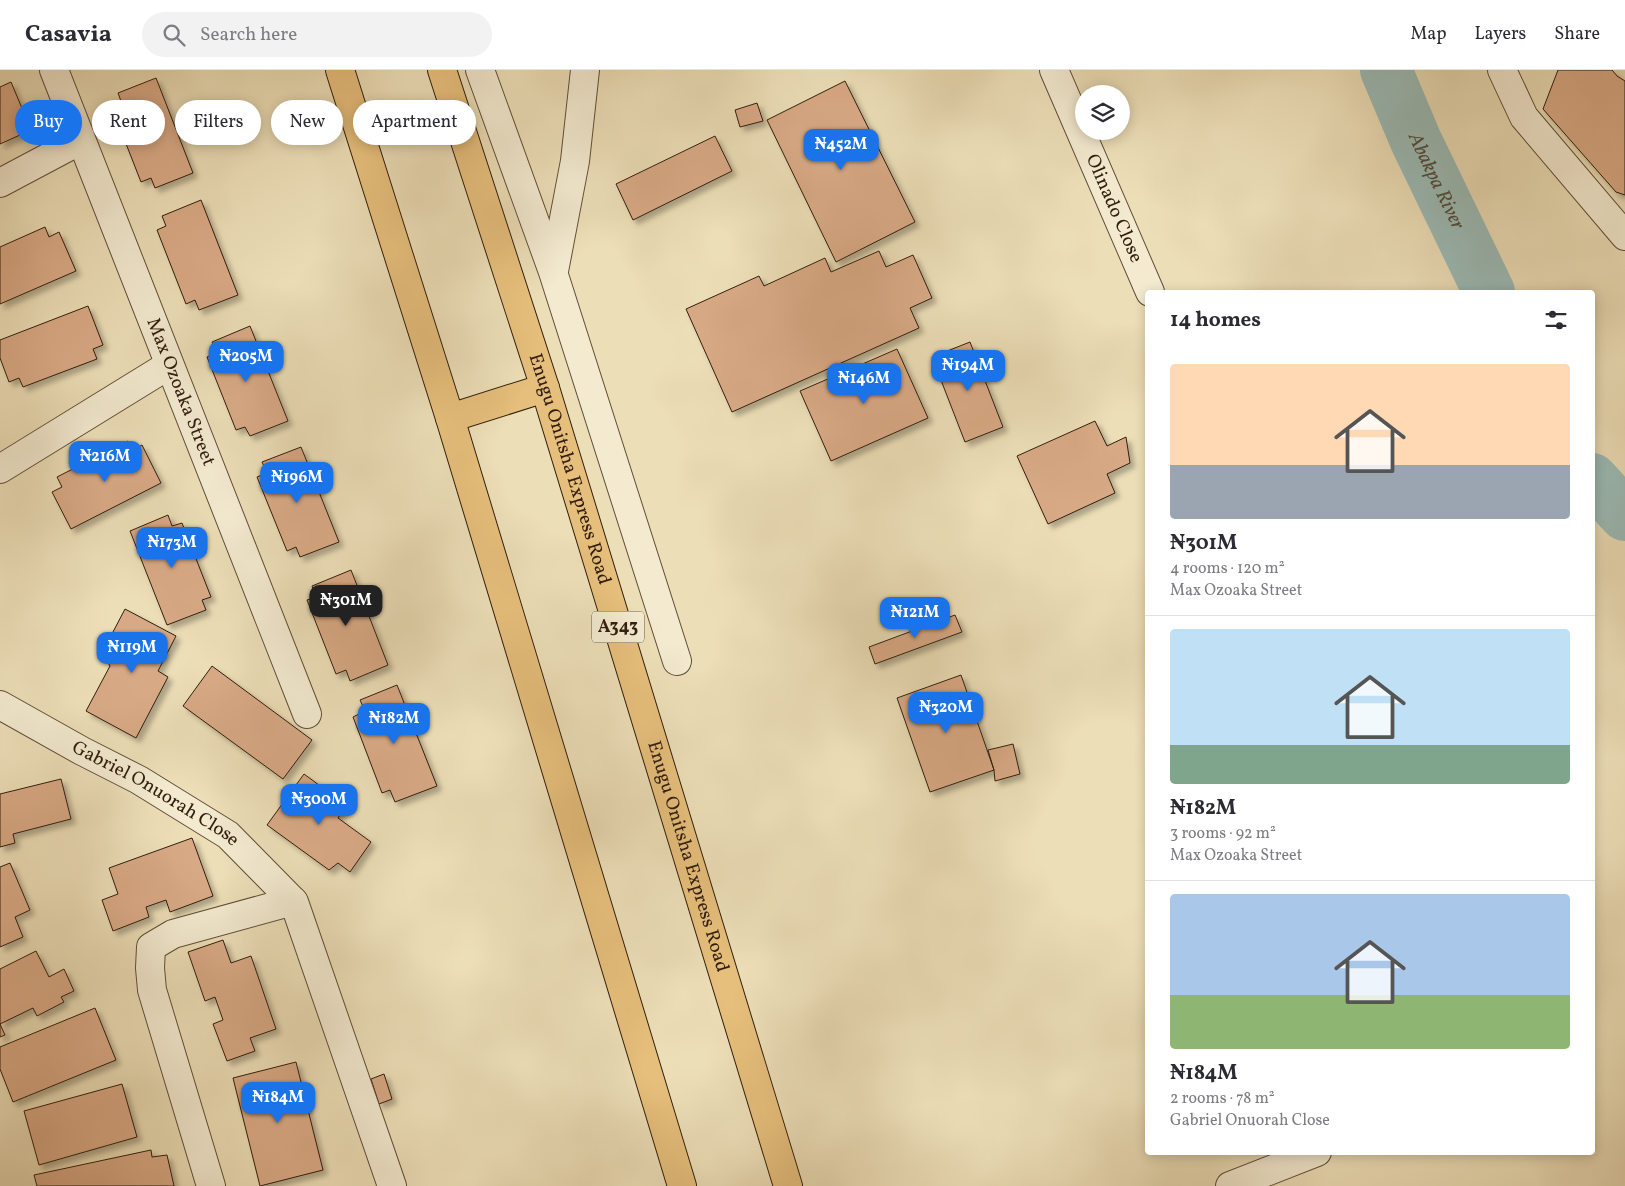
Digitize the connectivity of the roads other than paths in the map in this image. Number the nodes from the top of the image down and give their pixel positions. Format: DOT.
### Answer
graph roads {
  1 [pos="54,70"];
  2 [pos="340,70"];
  3 [pos="442,70"];
  4 [pos="480,70"];
  5 [pos="585,70"];
  6 [pos="1054,70"];
  7 [pos="1502,70"];
  8 [pos="66,100"];
  9 [pos="82,143"];
  10 [pos="72,145"];
  11 [pos="0,183"];
  12 [pos="1625,236"];
  13 [pos="553,272"];
  14 [pos="1149,290"];
  15 [pos="170,365"];
  16 [pos="545,388"];
  17 [pos="450,418"];
  18 [pos="0,469"];
  19 [pos="677,661"];
  20 [pos="0,705"];
  21 [pos="306,714"];
  22 [pos="293,902"];
  23 [pos="1309,1155"];
  24 [pos="211,1186"];
  25 [pos="392,1186"];
  26 [pos="682,1186"];
  27 [pos="788,1186"];
  28 [pos="1230,1186"];
  1 -- 8 [label="street, Max Ozoaka Street"];
  2 -- 17 [label="highway"];
  3 -- 16 [label="highway, Enugu Onitsha Express Road / A343"];
  4 -- 13 [label="street"];
  5 -- 13 [label="street"];
  6 -- 14 [label="street, Olinado Close"];
  7 -- 12 [label="street"];
  9 -- 15 [label="street, Max Ozoaka Street"];
  10 -- 11 [label="street"];
  13 -- 19 [label="street"];
  15 -- 18 [label="street"];
  15 -- 21 [label="street, Max Ozoaka Street"];
  16 -- 17 [label="highway"];
  16 -- 27 [label="highway, Enugu Onitsha Express Road / A343"];
  17 -- 26 [label="highway"];
  20 -- 22 [label="street, Gabriel Onuorah Close"];
  22 -- 24 [label="street"];
  22 -- 25 [label="street"];
  23 -- 28 [label="street"];
}
